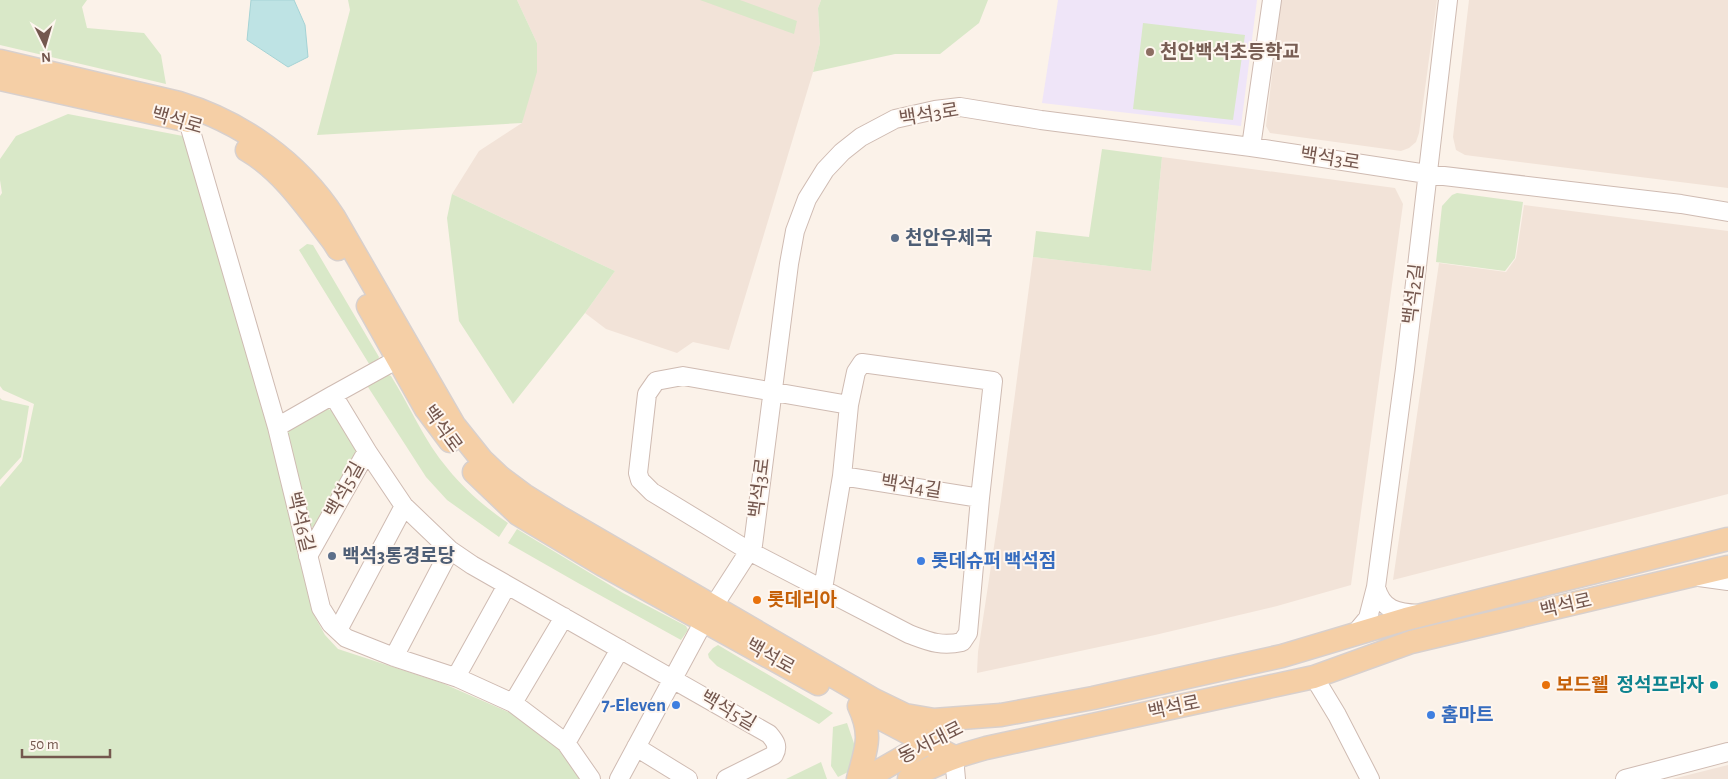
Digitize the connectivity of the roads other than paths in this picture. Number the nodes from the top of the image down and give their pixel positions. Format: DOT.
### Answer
graph roads {
  1 [pos="1272,0"];
  2 [pos="1448,0"];
  3 [pos="0,61"];
  4 [pos="0,80"];
  5 [pos="188,121"];
  6 [pos="1251,147"];
  7 [pos="1427,174"];
  8 [pos="1728,212"];
  9 [pos="398,359"];
  10 [pos="772,391"];
  11 [pos="333,395"];
  12 [pos="849,405"];
  13 [pos="277,427"];
  14 [pos="367,451"];
  15 [pos="842,476"];
  16 [pos="980,498"];
  17 [pos="404,506"];
  18 [pos="1728,539"];
  19 [pos="450,550"];
  20 [pos="749,551"];
  21 [pos="308,556"];
  22 [pos="1728,567"];
  23 [pos="1688,576"];
  24 [pos="1728,581"];
  25 [pos="507,585"];
  26 [pos="1376,587"];
  27 [pos="823,590"];
  28 [pos="709,613"];
  29 [pos="1424,615"];
  30 [pos="564,617"];
  31 [pos="338,630"];
  32 [pos="1353,636"];
  33 [pos="620,649"];
  34 [pos="394,657"];
  35 [pos="456,677"];
  36 [pos="1314,677"];
  37 [pos="672,679"];
  38 [pos="513,703"];
  39 [pos="859,706"];
  40 [pos="905,715"];
  41 [pos="1001,715"];
  42 [pos="934,739"];
  43 [pos="566,743"];
  44 [pos="636,747"];
  45 [pos="1728,752"];
  46 [pos="954,757"];
  47 [pos="591,779"];
  48 [pos="619,779"];
  49 [pos="688,779"];
  50 [pos="726,779"];
  51 [pos="858,779"];
  52 [pos="865,779"];
  53 [pos="910,779"];
  54 [pos="956,779"];
  55 [pos="1370,779"];
  56 [pos="1625,779"];
  1 -- 6 [label="street"];
  2 -- 7 [label="street, 백석2길"];
  3 -- 28 [label="main road, 백석로"];
  4 -- 5 [label="main road, 백석로"];
  5 -- 9 [label="main road, 백석로"];
  5 -- 13 [label="street, 백석6길"];
  6 -- 7 [label="street, 백석3로"];
  6 -- 10 [label="street, 백석3로"];
  7 -- 8 [label="street, 백석3로"];
  7 -- 26 [label="street, 백석2길"];
  9 -- 11 [label="street"];
  9 -- 28 [label="main road, 백석로"];
  10 -- 12 [label="street"];
  10 -- 20 [label="street, 백석3로"];
  10 -- 20 [label="street"];
  11 -- 13 [label="street"];
  11 -- 14 [label="street, 백석5길"];
  12 -- 15 [label="street"];
  12 -- 16 [label="street"];
  13 -- 21 [label="street, 백석6길"];
  14 -- 17 [label="street, 백석5길"];
  14 -- 21 [label="street, 백석5길"];
  15 -- 16 [label="street, 백석4길"];
  15 -- 27 [label="street"];
  16 -- 27 [label="street"];
  17 -- 19 [label="street, 백석5길"];
  17 -- 31 [label="street"];
  18 -- 29 [label="main road, 백석로"];
  19 -- 25 [label="street, 백석5길"];
  19 -- 34 [label="street"];
  20 -- 27 [label="street"];
  20 -- 28 [label="street, 백석3로"];
  21 -- 31 [label="street, 백석6길"];
  22 -- 23 [label="main road, 백석로"];
  23 -- 24 [label="street"];
  23 -- 36 [label="main road, 백석로"];
  25 -- 30 [label="street, 백석5길"];
  25 -- 35 [label="street"];
  26 -- 29 [label="street"];
  26 -- 32 [label="street, 백석2길"];
  28 -- 37 [label="street, 백석3로"];
  28 -- 39 [label="main road, 백석로"];
  28 -- 40 [label="main road, 백석로"];
  29 -- 32 [label="main road, 백석로"];
  30 -- 33 [label="street, 백석5길"];
  30 -- 38 [label="street"];
  31 -- 34 [label="street, 백석6길"];
  32 -- 41 [label="main road, 백석로"];
  33 -- 37 [label="street, 백석5길"];
  33 -- 43 [label="street"];
  34 -- 35 [label="street, 백석6길"];
  35 -- 38 [label="street, 백석6길"];
  36 -- 46 [label="main road, 백석로"];
  36 -- 55 [label="street"];
  37 -- 44 [label="street, 백석3로"];
  37 -- 50 [label="street, 백석5길"];
  38 -- 43 [label="street, 백석6길"];
  39 -- 42 [label="main road, 백석로"];
  39 -- 51 [label="main road"];
  40 -- 41 [label="main road, 백석로"];
  40 -- 42 [label="main road"];
  41 -- 42 [label="main road, 동서대로"];
  42 -- 46 [label="main road, 백석로"];
  42 -- 52 [label="main road, 동서대로"];
  43 -- 47 [label="street, 백석6길"];
  44 -- 48 [label="street, 백석3로"];
  44 -- 49 [label="street"];
  45 -- 56 [label="street"];
  46 -- 53 [label="main road, 동서대로"];
  46 -- 54 [label="street"];
}
